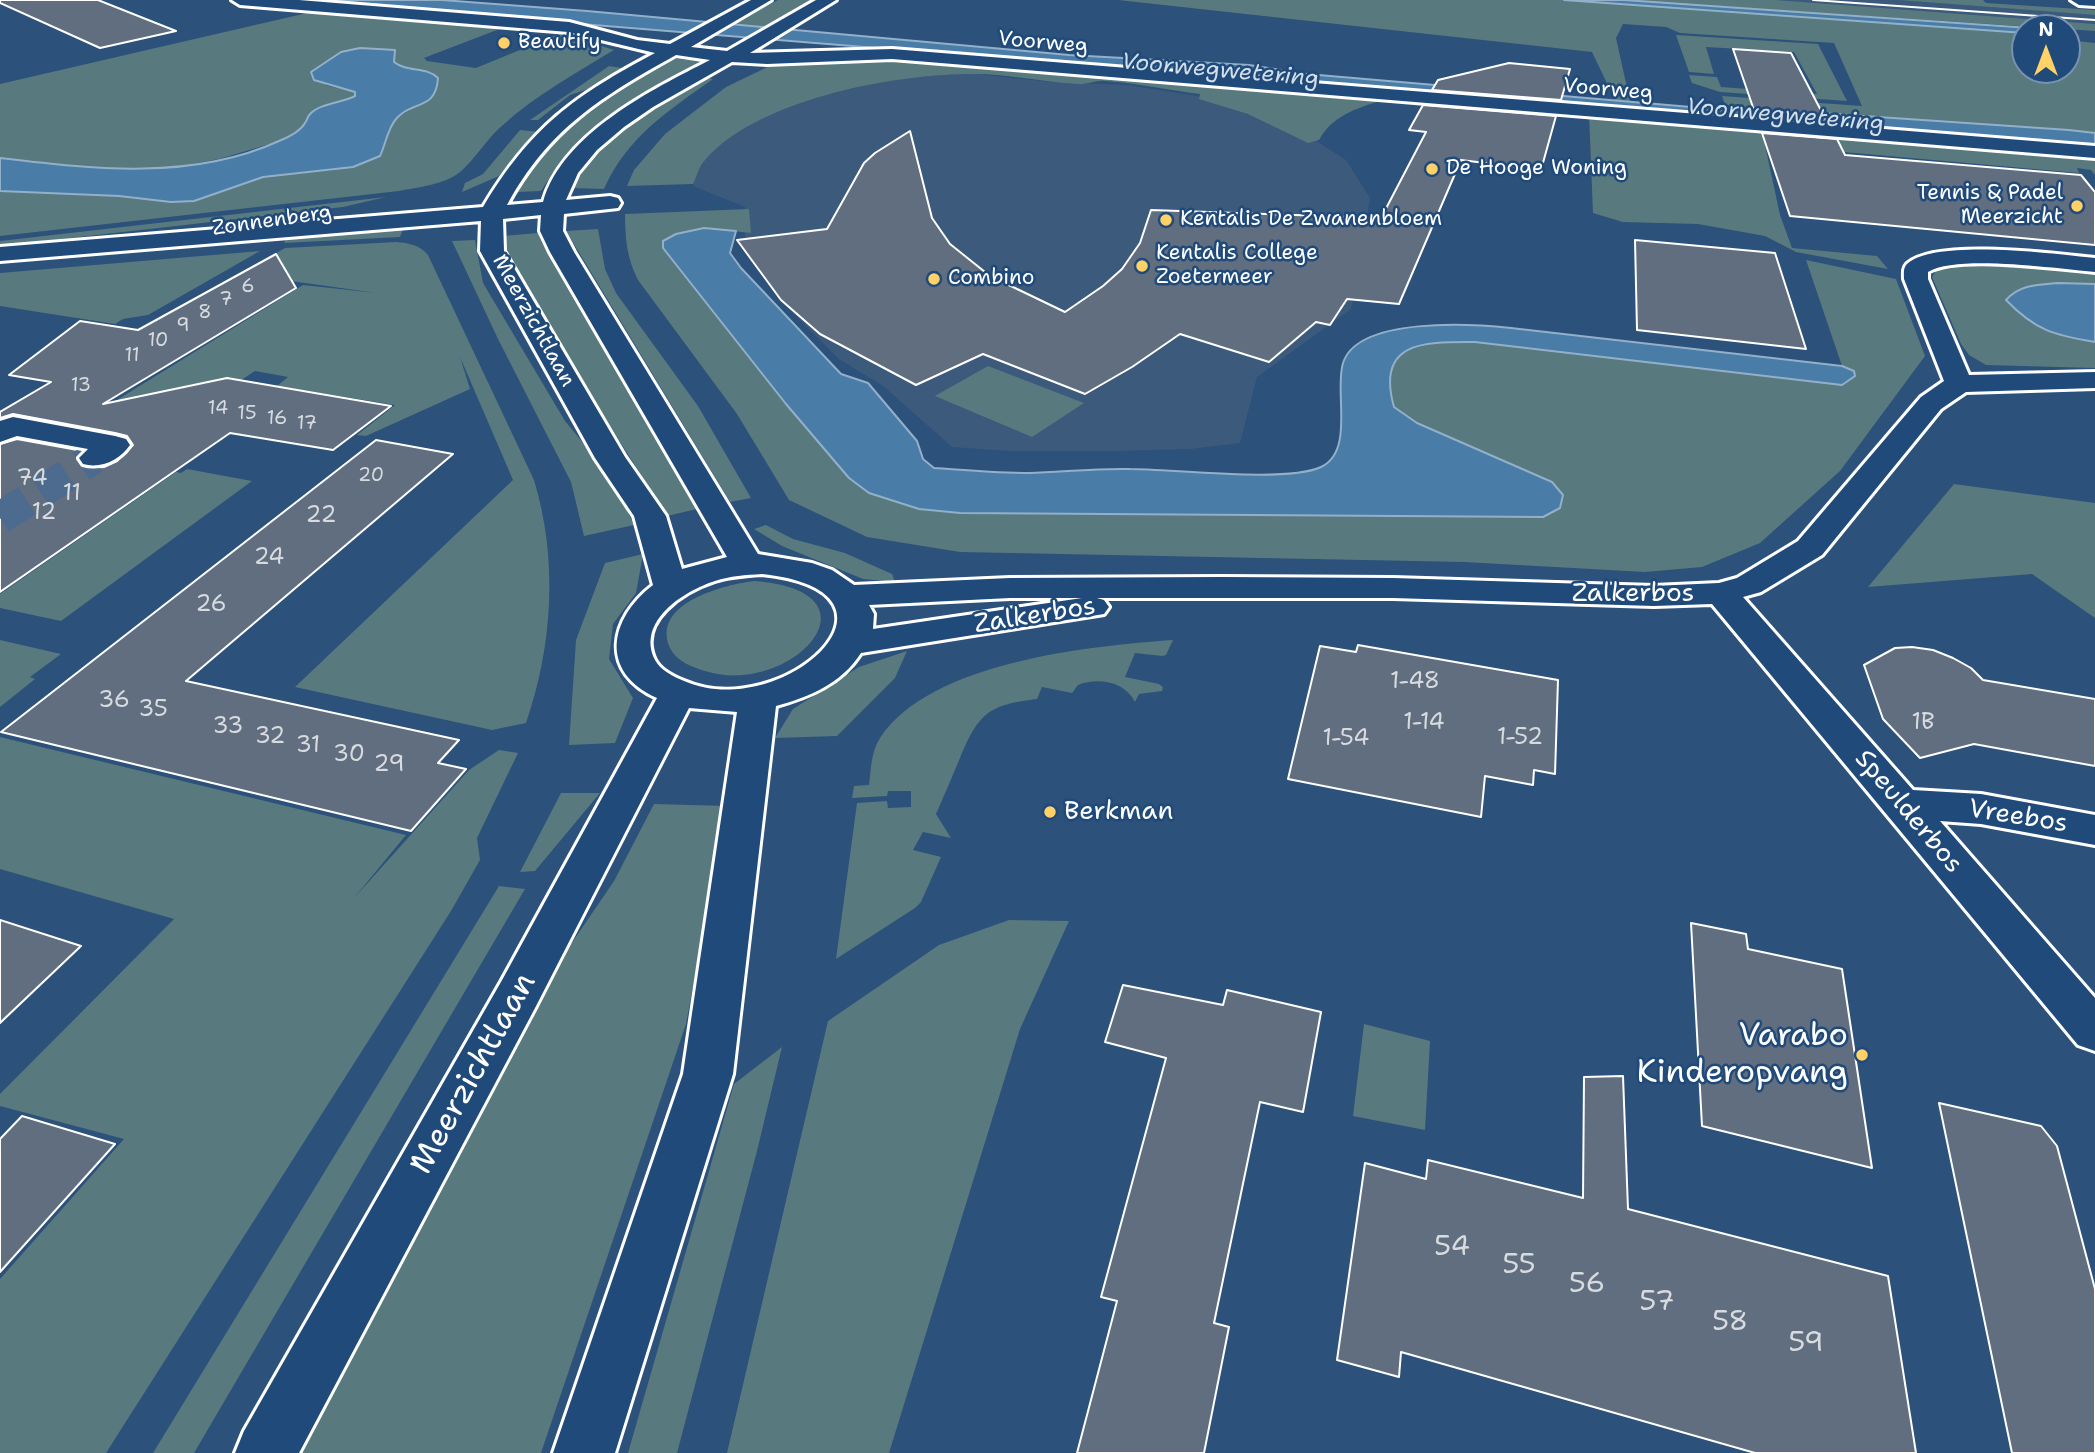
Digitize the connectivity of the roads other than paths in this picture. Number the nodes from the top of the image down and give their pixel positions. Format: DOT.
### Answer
graph roads {
  1 [pos="240,0"];
  2 [pos="763,0"];
  3 [pos="828,0"];
  4 [pos="2079,0"];
  5 [pos="2095,1"];
  6 [pos="683,44"];
  7 [pos="731,57"];
  8 [pos="2095,152"];
  9 [pos="609,199"];
  10 [pos="554,202"];
  11 [pos="494,205"];
  12 [pos="0,254"];
  13 [pos="2095,265"];
  14 [pos="2095,380"];
  15 [pos="1959,384"];
  16 [pos="0,433"];
  17 [pos="94,458"];
  18 [pos="748,565"];
  19 [pos="1222,587"];
  20 [pos="671,588"];
  21 [pos="1721,593"];
  22 [pos="846,596"];
  23 [pos="849,644"];
  24 [pos="678,693"];
  25 [pos="758,697"];
  26 [pos="1899,804"];
  27 [pos="2095,830"];
  28 [pos="2095,1031"];
  29 [pos="266,1453"];
  30 [pos="584,1453"];
  1 -- 6 [label="street, Voorweg"];
  2 -- 6 [label="street"];
  3 -- 7 [label="street"];
  4 -- 5 [label="street"];
  6 -- 7 [label="street, Voorweg"];
  6 -- 11 [label="street"];
  7 -- 8 [label="street, Voorweg"];
  7 -- 10 [label="street"];
  9 -- 10 [label="street, Zonnenberg"];
  10 -- 11 [label="street, Zonnenberg"];
  10 -- 18 [label="street"];
  11 -- 12 [label="street, Zonnenberg"];
  11 -- 20 [label="street, Meerzichtlaan"];
  13 -- 15 [label="street"];
  14 -- 15 [label="street"];
  15 -- 21 [label="street, Zalkerbos"];
  16 -- 17 [label="street"];
  18 -- 20 [label="street"];
  18 -- 22 [label="street"];
  19 -- 21 [label="street, Zalkerbos"];
  19 -- 22 [label="street, Zalkerbos"];
  19 -- 23 [label="street, Zalkerbos"];
  20 -- 24 [label="street"];
  21 -- 26 [label="street, Speulderbos"];
  22 -- 23 [label="street"];
  23 -- 25 [label="street"];
  24 -- 25 [label="street"];
  24 -- 29 [label="street, Meerzichtlaan"];
  25 -- 30 [label="street"];
  26 -- 27 [label="street, Vreebos"];
  26 -- 28 [label="street, Speulderbos"];
}
